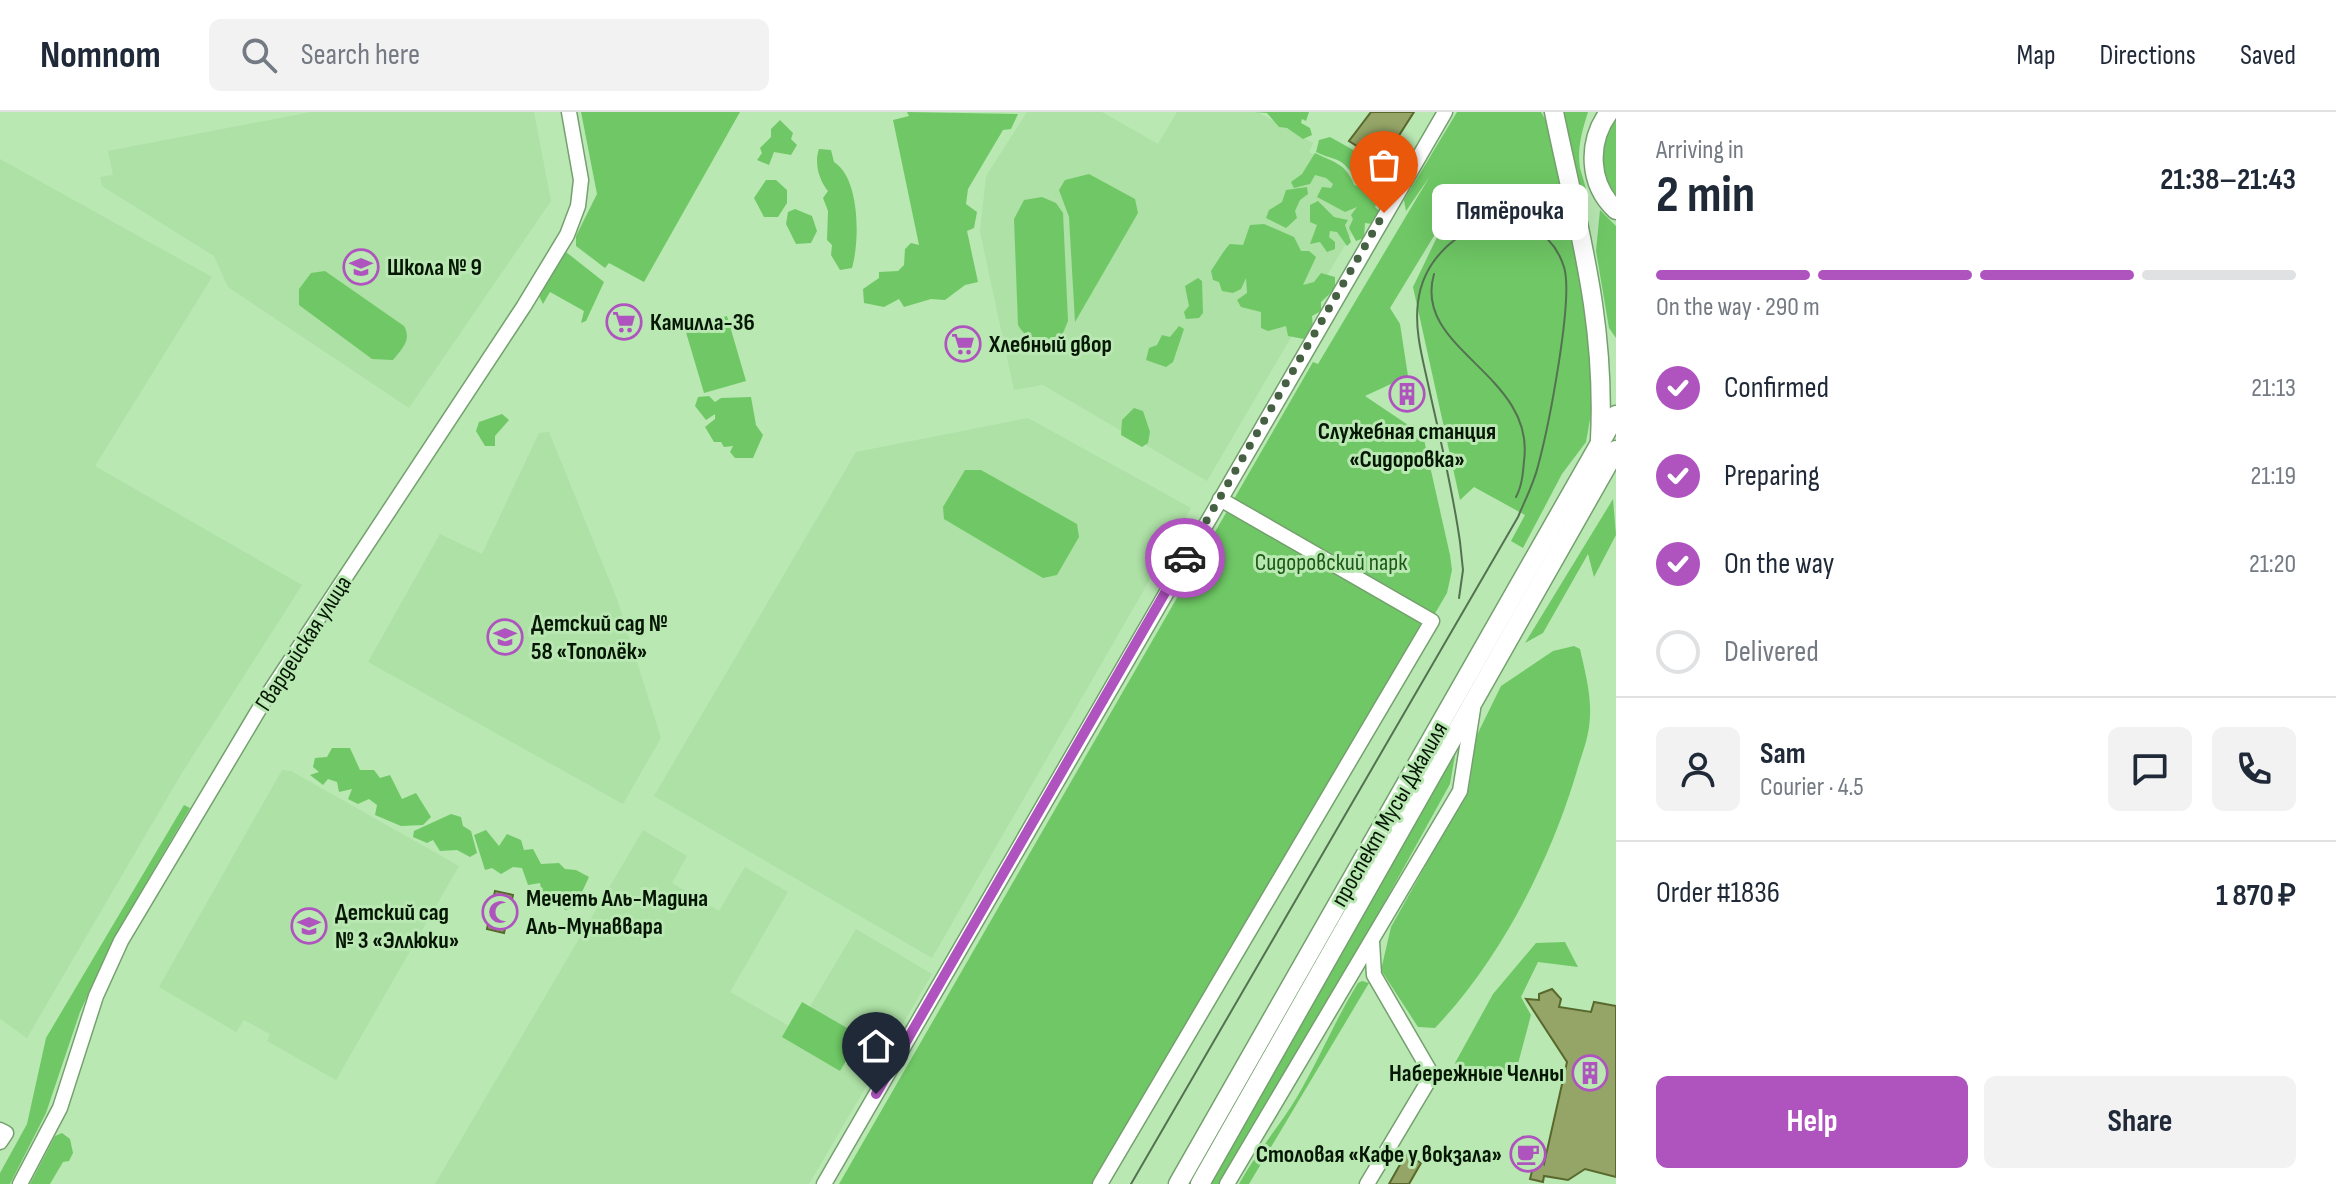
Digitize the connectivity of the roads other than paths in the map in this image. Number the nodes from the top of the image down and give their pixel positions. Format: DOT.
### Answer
graph roads {
  1 [pos="569,112"];
  2 [pos="1445,112"];
  3 [pos="1554,112"];
  4 [pos="1609,112"];
  5 [pos="1616,210"];
  6 [pos="1616,415"];
  7 [pos="1611,451"];
  8 [pos="1220,499"];
  9 [pos="1474,700"];
  10 [pos="1372,940"];
  11 [pos="20,1184"];
  12 [pos="824,1184"];
  13 [pos="1100,1184"];
  14 [pos="1178,1184"];
  15 [pos="1200,1184"];
  16 [pos="1227,1184"];
  17 [pos="1367,1184"];
  1 -- 11 [label="street, Гвардейская улица"];
  2 -- 8 [label="street"];
  3 -- 7 [label="main road"];
  4 -- 5 [label="main road"];
  6 -- 7 [label="main road"];
  7 -- 9 [label="main road, проспект Мусы Джалиля"];
  7 -- 14 [label="main road, проспект Мусы Джалиля"];
  8 -- 12 [label="street"];
  8 -- 13 [label="street"];
  9 -- 10 [label="street"];
  9 -- 15 [label="main road, проспект Мусы Джалиля"];
  10 -- 16 [label="street"];
  10 -- 17 [label="street"];
}
